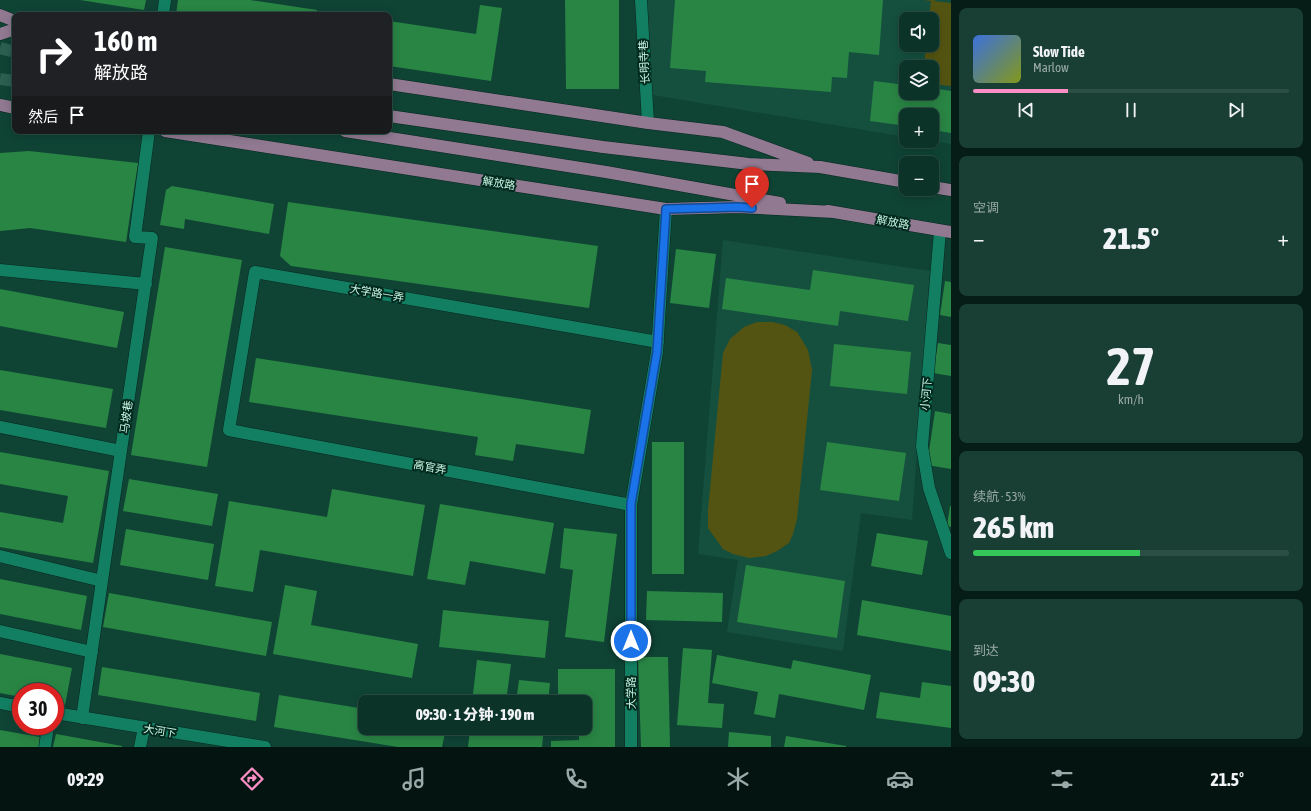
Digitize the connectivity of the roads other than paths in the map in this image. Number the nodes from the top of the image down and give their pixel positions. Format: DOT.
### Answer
graph roads {
  1 [pos="165,0"];
  2 [pos="641,0"];
  3 [pos="163,12"];
  4 [pos="0,15"];
  5 [pos="12,19"];
  6 [pos="12,30"];
  7 [pos="0,34"];
  8 [pos="392,84"];
  9 [pos="0,105"];
  10 [pos="12,107"];
  11 [pos="392,116"];
  12 [pos="648,123"];
  13 [pos="149,134"];
  14 [pos="184,134"];
  15 [pos="364,134"];
  16 [pos="820,167"];
  17 [pos="899,181"];
  18 [pos="939,188"];
  19 [pos="951,190"];
  20 [pos="666,209"];
  21 [pos="834,212"];
  22 [pos="945,232"];
  23 [pos="0,270"];
  24 [pos="146,284"];
  25 [pos="658,342"];
  26 [pos="0,426"];
  27 [pos="229,430"];
  28 [pos="121,451"];
  29 [pos="631,504"];
  30 [pos="951,553"];
  31 [pos="0,556"];
  32 [pos="102,581"];
  33 [pos="0,631"];
  34 [pos="92,652"];
  35 [pos="0,703"];
  36 [pos="12,705"];
  37 [pos="64,715"];
  38 [pos="82,718"];
  39 [pos="144,728"];
  40 [pos="47,735"];
  41 [pos="45,747"];
  42 [pos="140,747"];
  43 [pos="266,747"];
  44 [pos="631,747"];
  1 -- 3 [label="street"];
  2 -- 12 [label="street, 长明寺巷"];
  4 -- 5 [label="main road"];
  6 -- 7 [label="main road"];
  8 -- 12 [label="main road"];
  9 -- 10 [label="main road"];
  11 -- 16 [label="main road"];
  12 -- 16 [label="main road"];
  13 -- 24 [label="street, 马坡巷"];
  14 -- 20 [label="main road, 解放路"];
  15 -- 21 [label="main road, 解放路"];
  16 -- 17 [label="main road"];
  18 -- 19 [label="main road"];
  20 -- 21 [label="main road, 解放路"];
  20 -- 25 [label="street, 大学路"];
  21 -- 22 [label="main road, 解放路"];
  22 -- 30 [label="street, 小河下"];
  23 -- 24 [label="street"];
  24 -- 28 [label="street, 马坡巷"];
  25 -- 27 [label="street, 大学路一弄"];
  25 -- 29 [label="street, 大学路"];
  26 -- 28 [label="street"];
  27 -- 29 [label="street, 高官弄"];
  28 -- 32 [label="street, 马坡巷"];
  29 -- 44 [label="street, 大学路"];
  31 -- 32 [label="street"];
  32 -- 34 [label="street, 马坡巷"];
  33 -- 34 [label="street"];
  34 -- 38 [label="street, 马坡巷"];
  35 -- 36 [label="street"];
  37 -- 38 [label="street, 大河下"];
  38 -- 39 [label="street, 大河下"];
  39 -- 42 [label="street"];
  39 -- 43 [label="street, 大河下"];
  40 -- 41 [label="street"];
}
